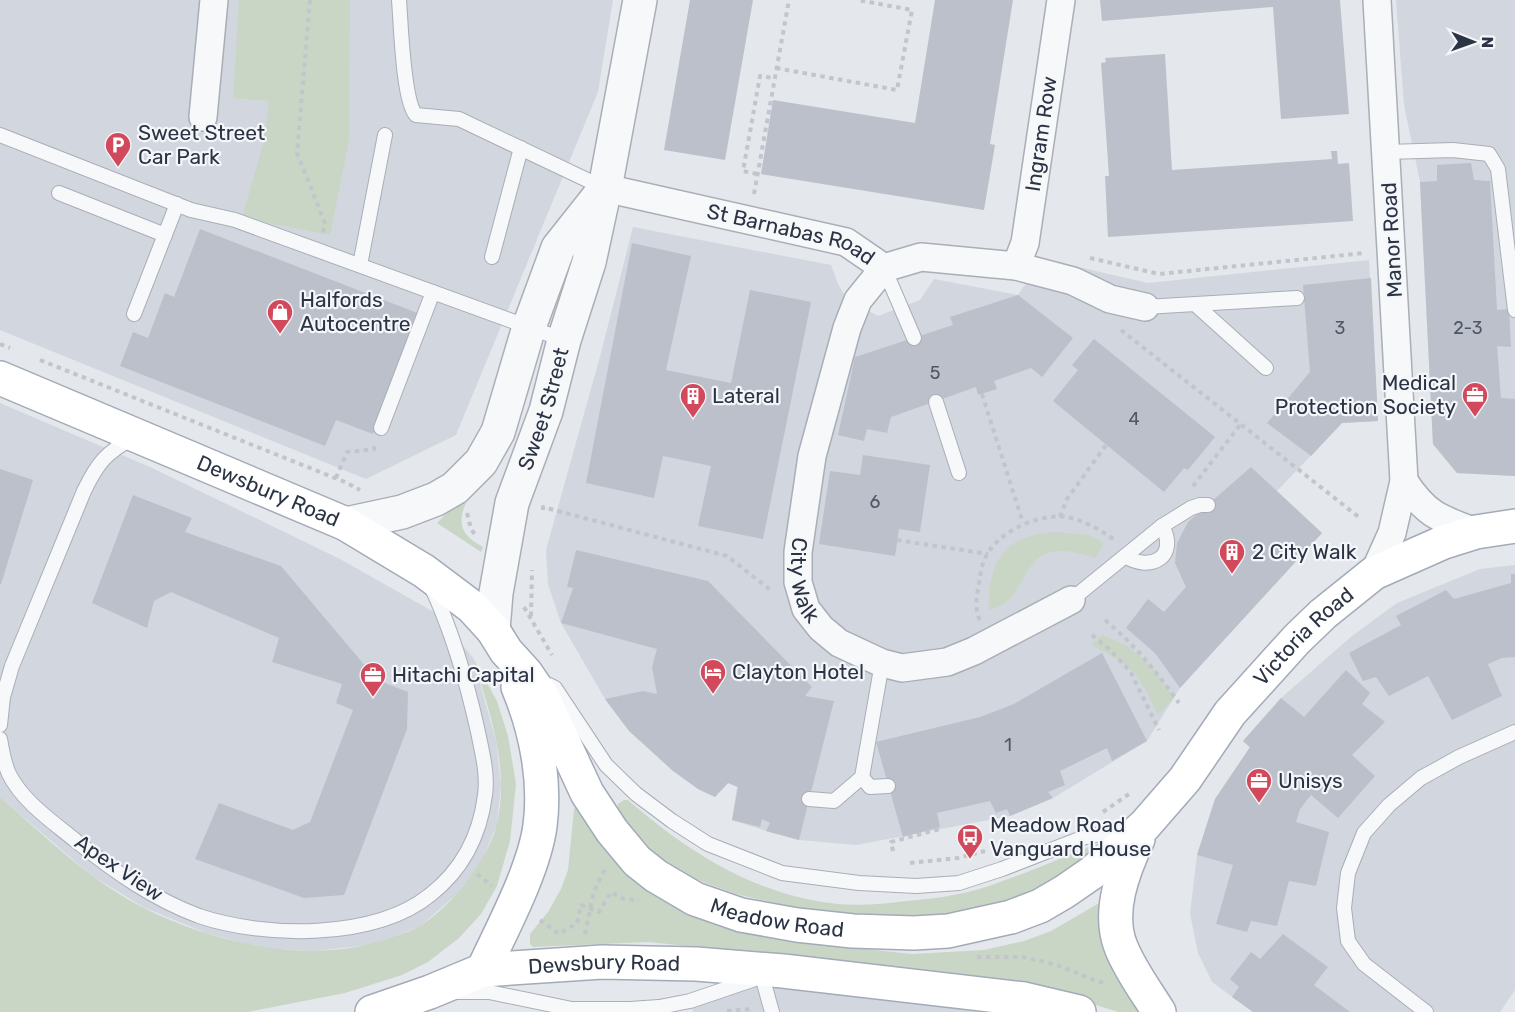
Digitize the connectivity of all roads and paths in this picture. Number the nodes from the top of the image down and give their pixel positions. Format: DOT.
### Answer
graph roads {
  1 [pos="214,0"];
  2 [pos="310,0"];
  3 [pos="399,0"];
  4 [pos="640,0"];
  5 [pos="789,0"];
  6 [pos="858,0"];
  7 [pos="1061,0"];
  8 [pos="1377,0"];
  9 [pos="776,68"];
  10 [pos="774,78"];
  11 [pos="203,117"];
  12 [pos="0,135"];
  13 [pos="385,135"];
  14 [pos="521,148"];
  15 [pos="1387,152"];
  16 [pos="757,174"];
  17 [pos="605,188"];
  18 [pos="59,193"];
  19 [pos="177,204"];
  20 [pos="749,220"];
  21 [pos="165,235"];
  22 [pos="1511,238"];
  23 [pos="1393,250"];
  24 [pos="320,251"];
  25 [pos="1081,256"];
  26 [pos="492,257"];
  27 [pos="360,265"];
  28 [pos="1016,266"];
  29 [pos="884,268"];
  30 [pos="433,292"];
  31 [pos="1297,298"];
  32 [pos="1195,304"];
  33 [pos="1145,307"];
  34 [pos="1515,310"];
  35 [pos="134,314"];
  36 [pos="1115,325"];
  37 [pos="529,327"];
  38 [pos="914,338"];
  39 [pos="564,340"];
  40 [pos="0,344"];
  41 [pos="33,357"];
  42 [pos="5,363"];
  43 [pos="1266,368"];
  44 [pos="982,394"];
  45 [pos="936,402"];
  46 [pos="1240,425"];
  47 [pos="381,428"];
  48 [pos="138,435"];
  49 [pos="1106,445"];
  50 [pos="959,473"];
  51 [pos="336,478"];
  52 [pos="1404,481"];
  53 [pos="345,482"];
  54 [pos="1190,489"];
  55 [pos="1208,505"];
  56 [pos="540,516"];
  57 [pos="1060,517"];
  58 [pos="1360,518"];
  59 [pos="1023,523"];
  60 [pos="346,524"];
  61 [pos="1162,526"];
  62 [pos="1515,526"];
  63 [pos="1476,532"];
  64 [pos="897,540"];
  65 [pos="988,554"];
  66 [pos="1128,554"];
  67 [pos="532,570"];
  68 [pos="424,571"];
  69 [pos="1374,573"];
  70 [pos="1071,600"];
  71 [pos="806,609"];
  72 [pos="531,617"];
  73 [pos="1105,620"];
  74 [pos="1092,635"];
  75 [pos="991,642"];
  76 [pos="508,651"];
  77 [pos="882,663"];
  78 [pos="2,698"];
  79 [pos="1179,703"];
  80 [pos="0,724"];
  81 [pos="1159,730"];
  82 [pos="1515,732"];
  83 [pos="0,740"];
  84 [pos="2,759"];
  85 [pos="862,777"];
  86 [pos="888,786"];
  87 [pos="1132,792"];
  88 [pos="809,799"];
  89 [pos="1096,816"];
  90 [pos="1145,825"];
  91 [pos="940,829"];
  92 [pos="624,847"];
  93 [pos="987,850"];
  94 [pos="893,851"];
  95 [pos="904,863"];
  96 [pos="584,963"];
  97 [pos="483,970"];
  98 [pos="768,972"];
  99 [pos="430,992"];
  100 [pos="372,1012"];
  101 [pos="772,1012"];
  102 [pos="1079,1012"];
  103 [pos="1158,1012"];
  104 [pos="1426,1012"];
  1 -- 11 [label="street"];
  2 -- 24 [label="path"];
  3 -- 14 [label="lane"];
  4 -- 17 [label="street, Sweet Street"];
  5 -- 9 [label="path"];
  6 -- 9 [label="path"];
  7 -- 28 [label="street, Ingram Row"];
  8 -- 15 [label="street, Manor Road"];
  9 -- 10 [label="path"];
  10 -- 16 [label="path"];
  10 -- 16 [label="path"];
  12 -- 19 [label="lane"];
  13 -- 27 [label="lane"];
  14 -- 17 [label="lane"];
  14 -- 26 [label="lane"];
  15 -- 22 [label="lane"];
  15 -- 23 [label="street, Manor Road"];
  16 -- 20 [label="path"];
  17 -- 20 [label="street, St Barnabas Road"];
  17 -- 37 [label="street, Sweet Street"];
  17 -- 39 [label="street, Sweet Street"];
  18 -- 21 [label="lane"];
  19 -- 21 [label="lane"];
  19 -- 24 [label="lane"];
  20 -- 29 [label="street, St Barnabas Road"];
  21 -- 35 [label="lane"];
  22 -- 34 [label="lane"];
  23 -- 25 [label="path"];
  23 -- 52 [label="street, Manor Road"];
  24 -- 27 [label="lane"];
  27 -- 30 [label="lane"];
  28 -- 29 [label="street, St Barnabas Road"];
  28 -- 33 [label="street, St Barnabas Road"];
  29 -- 38 [label="lane"];
  29 -- 71 [label="street, City Walk"];
  30 -- 37 [label="lane"];
  30 -- 47 [label="lane"];
  31 -- 32 [label="lane"];
  32 -- 33 [label="lane"];
  32 -- 43 [label="lane"];
  36 -- 46 [label="path"];
  37 -- 39 [label="lane"];
  37 -- 60 [label="street, Sweet Street"];
  39 -- 76 [label="street, Sweet Street"];
  40 -- 42 [label="path"];
  41 -- 51 [label="path"];
  42 -- 48 [label="main road, Dewsbury Road"];
  44 -- 59 [label="path"];
  45 -- 50 [label="lane"];
  46 -- 54 [label="path"];
  46 -- 58 [label="path"];
  47 -- 51 [label="path"];
  48 -- 60 [label="main road, Dewsbury Road"];
  48 -- 78 [label="lane"];
  49 -- 57 [label="path"];
  51 -- 53 [label="path"];
  52 -- 63 [label="street"];
  52 -- 69 [label="street, Manor Road"];
  55 -- 61 [label="lane"];
  56 -- 71 [label="path"];
  57 -- 59 [label="path"];
  57 -- 66 [label="path"];
  59 -- 65 [label="path"];
  60 -- 68 [label="main road, Dewsbury Road"];
  61 -- 66 [label="lane"];
  61 -- 66 [label="lane"];
  62 -- 63 [label="main road, Victoria Road"];
  63 -- 69 [label="main road, Victoria Road"];
  64 -- 65 [label="path"];
  65 -- 75 [label="path"];
  66 -- 70 [label="lane"];
  67 -- 72 [label="path"];
  68 -- 76 [label="main road, Dewsbury Road"];
  68 -- 84 [label="lane, Apex View"];
  69 -- 90 [label="main road, Victoria Road"];
  70 -- 75 [label="street, City Walk"];
  71 -- 77 [label="street, City Walk"];
  73 -- 79 [label="path"];
  74 -- 81 [label="path"];
  75 -- 77 [label="street, City Walk"];
  76 -- 90 [label="lane"];
  76 -- 92 [label="main road, Meadow Road"];
  76 -- 97 [label="main road"];
  77 -- 85 [label="lane"];
  78 -- 80 [label="lane"];
  82 -- 104 [label="lane"];
  83 -- 84 [label="lane, Apex View"];
  85 -- 86 [label="lane"];
  85 -- 88 [label="lane"];
  87 -- 89 [label="path"];
  90 -- 92 [label="main road, Meadow Road"];
  90 -- 103 [label="main road"];
  91 -- 94 [label="path"];
  92 -- 96 [label="path"];
  93 -- 95 [label="path"];
  96 -- 97 [label="main road, Dewsbury Road"];
  96 -- 98 [label="main road, Dewsbury Road"];
  97 -- 99 [label="main road, Dewsbury Road"];
  98 -- 99 [label="lane, Dewsbury Road"];
  98 -- 101 [label="lane"];
  98 -- 102 [label="main road, Dewsbury Road"];
  99 -- 100 [label="main road, Dewsbury Road"];
}
